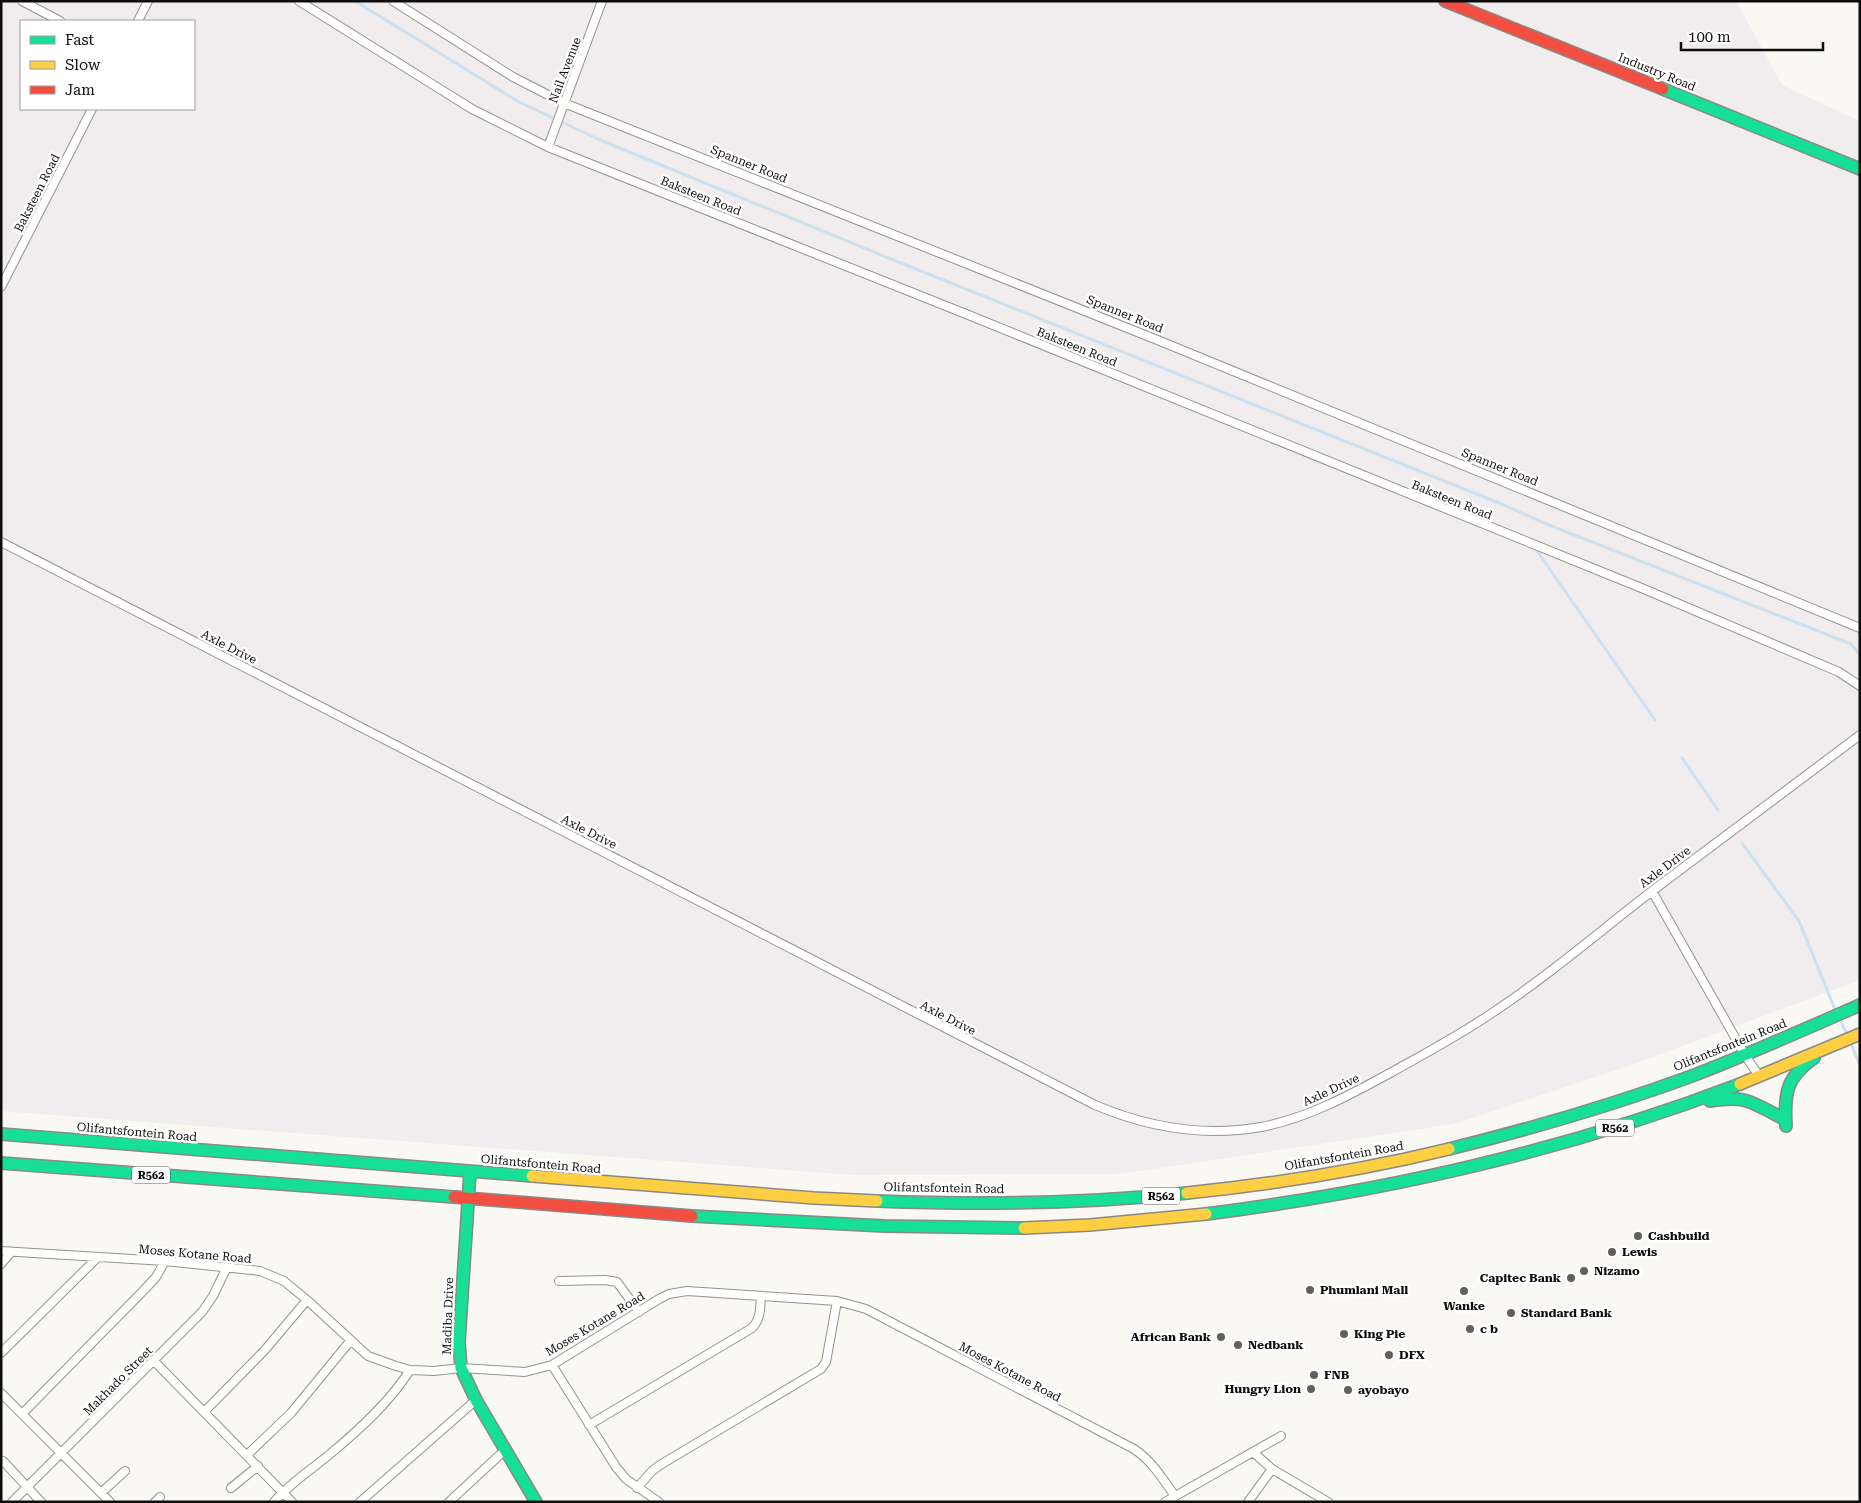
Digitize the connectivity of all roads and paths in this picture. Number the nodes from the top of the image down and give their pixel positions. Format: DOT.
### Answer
graph roads {
  1 [pos="22,1"];
  2 [pos="148,1"];
  3 [pos="299,1"];
  4 [pos="392,1"];
  5 [pos="602,1"];
  6 [pos="1445,1"];
  7 [pos="58,20"];
  8 [pos="138,20"];
  9 [pos="564,103"];
  10 [pos="91,110"];
  11 [pos="548,147"];
  12 [pos="1860,169"];
  13 [pos="1,287"];
  14 [pos="1,542"];
  15 [pos="1860,628"];
  16 [pos="1860,686"];
  17 [pos="1860,735"];
  18 [pos="1652,891"];
  19 [pos="1858,1006"];
  20 [pos="1860,1034"];
  21 [pos="1836,1045"];
  22 [pos="1745,1055"];
  23 [pos="1759,1076"];
  24 [pos="1675,1108"];
  25 [pos="1,1134"];
  26 [pos="1,1163"];
  27 [pos="470,1172"];
  28 [pos="469,1198"];
  29 [pos="1,1251"];
  30 [pos="11,1252"];
  31 [pos="98,1257"];
  32 [pos="166,1261"];
  33 [pos="1,1264"];
  34 [pos="227,1267"];
  35 [pos="559,1281"];
  36 [pos="761,1296"];
  37 [pos="307,1300"];
  38 [pos="837,1301"];
  39 [pos="638,1312"];
  40 [pos="351,1340"];
  41 [pos="1,1353"];
  42 [pos="154,1360"];
  43 [pos="552,1365"];
  44 [pos="461,1368"];
  45 [pos="410,1370"];
  46 [pos="1,1393"];
  47 [pos="476,1400"];
  48 [pos="204,1412"];
  49 [pos="22,1414"];
  50 [pos="589,1425"];
  51 [pos="1281,1436"];
  52 [pos="505,1450"];
  53 [pos="1253,1452"];
  54 [pos="61,1454"];
  55 [pos="248,1455"];
  56 [pos="3,1461"];
  57 [pos="258,1466"];
  58 [pos="1272,1468"];
  59 [pos="125,1470"];
  60 [pos="27,1487"];
  61 [pos="231,1488"];
  62 [pos="637,1488"];
  63 [pos="283,1492"];
  64 [pos="101,1494"];
  65 [pos="1175,1496"];
  66 [pos="1317,1499"];
  67 [pos="12,1502"];
  68 [pos="41,1502"];
  69 [pos="110,1502"];
  70 [pos="274,1502"];
  71 [pos="292,1502"];
  72 [pos="360,1502"];
  73 [pos="449,1502"];
  74 [pos="536,1502"];
  75 [pos="659,1502"];
  76 [pos="1165,1502"];
  77 [pos="1248,1502"];
  78 [pos="1328,1502"];
  1 -- 7 [label="street"];
  2 -- 8 [label="street"];
  3 -- 11 [label="street, Baksteen Road"];
  4 -- 9 [label="street, Spanner Road"];
  5 -- 9 [label="street, Nail Avenue"];
  6 -- 12 [label="main road, Industry Road"];
  9 -- 11 [label="street, Nail Avenue"];
  9 -- 15 [label="street, Spanner Road"];
  10 -- 13 [label="street, Baksteen Road"];
  11 -- 16 [label="street, Baksteen Road"];
  14 -- 18 [label="street, Axle Drive"];
  17 -- 18 [label="street, Axle Drive"];
  18 -- 22 [label="street"];
  19 -- 22 [label="main road, Olifantsfontein Road / R562"];
  20 -- 21 [label="main road, R562"];
  21 -- 23 [label="main road, R562"];
  21 -- 24 [label="main road"];
  22 -- 23 [label="street"];
  22 -- 27 [label="main road, Olifantsfontein Road / R562"];
  23 -- 24 [label="main road, R562"];
  24 -- 28 [label="main road, R562"];
  25 -- 27 [label="main road, Olifantsfontein Road / R562"];
  26 -- 28 [label="main road, R562"];
  27 -- 28 [label="main road, Madiba Drive"];
  28 -- 44 [label="main road, Madiba Drive"];
  29 -- 30 [label="street, Moses Kotane Road"];
  30 -- 31 [label="street, Moses Kotane Road"];
  30 -- 33 [label="street"];
  31 -- 32 [label="street, Moses Kotane Road"];
  31 -- 41 [label="street"];
  32 -- 34 [label="street, Moses Kotane Road"];
  32 -- 49 [label="street"];
  34 -- 37 [label="street, Moses Kotane Road"];
  34 -- 42 [label="street, Makhado Street"];
  35 -- 39 [label="street"];
  36 -- 38 [label="street, Moses Kotane Road"];
  36 -- 39 [label="street, Moses Kotane Road"];
  36 -- 50 [label="street"];
  37 -- 40 [label="street, Moses Kotane Road"];
  37 -- 48 [label="street"];
  38 -- 62 [label="street"];
  38 -- 65 [label="street, Moses Kotane Road"];
  39 -- 43 [label="street, Moses Kotane Road"];
  40 -- 45 [label="street, Moses Kotane Road"];
  40 -- 55 [label="street"];
  42 -- 48 [label="street"];
  42 -- 54 [label="street, Makhado Street"];
  43 -- 44 [label="street, Moses Kotane Road"];
  43 -- 50 [label="street"];
  44 -- 45 [label="street, Moses Kotane Road"];
  44 -- 47 [label="main road, Madiba Drive"];
  45 -- 63 [label="street"];
  46 -- 49 [label="street"];
  47 -- 52 [label="main road, Madiba Drive"];
  47 -- 72 [label="street"];
  48 -- 55 [label="street"];
  49 -- 54 [label="street"];
  50 -- 62 [label="street"];
  51 -- 53 [label="street"];
  52 -- 73 [label="street"];
  52 -- 74 [label="main road, Madiba Drive"];
  53 -- 58 [label="street"];
  53 -- 65 [label="street"];
  54 -- 60 [label="street, Makhado Street"];
  54 -- 64 [label="street"];
  55 -- 57 [label="street"];
  56 -- 60 [label="street"];
  57 -- 61 [label="street"];
  57 -- 63 [label="street"];
  58 -- 66 [label="street"];
  58 -- 77 [label="street"];
  59 -- 64 [label="street"];
  60 -- 67 [label="street, Makhado Street"];
  60 -- 68 [label="street"];
  62 -- 75 [label="street"];
  63 -- 70 [label="street"];
  63 -- 71 [label="street"];
  64 -- 69 [label="street"];
  65 -- 76 [label="street"];
  66 -- 78 [label="street"];
}
